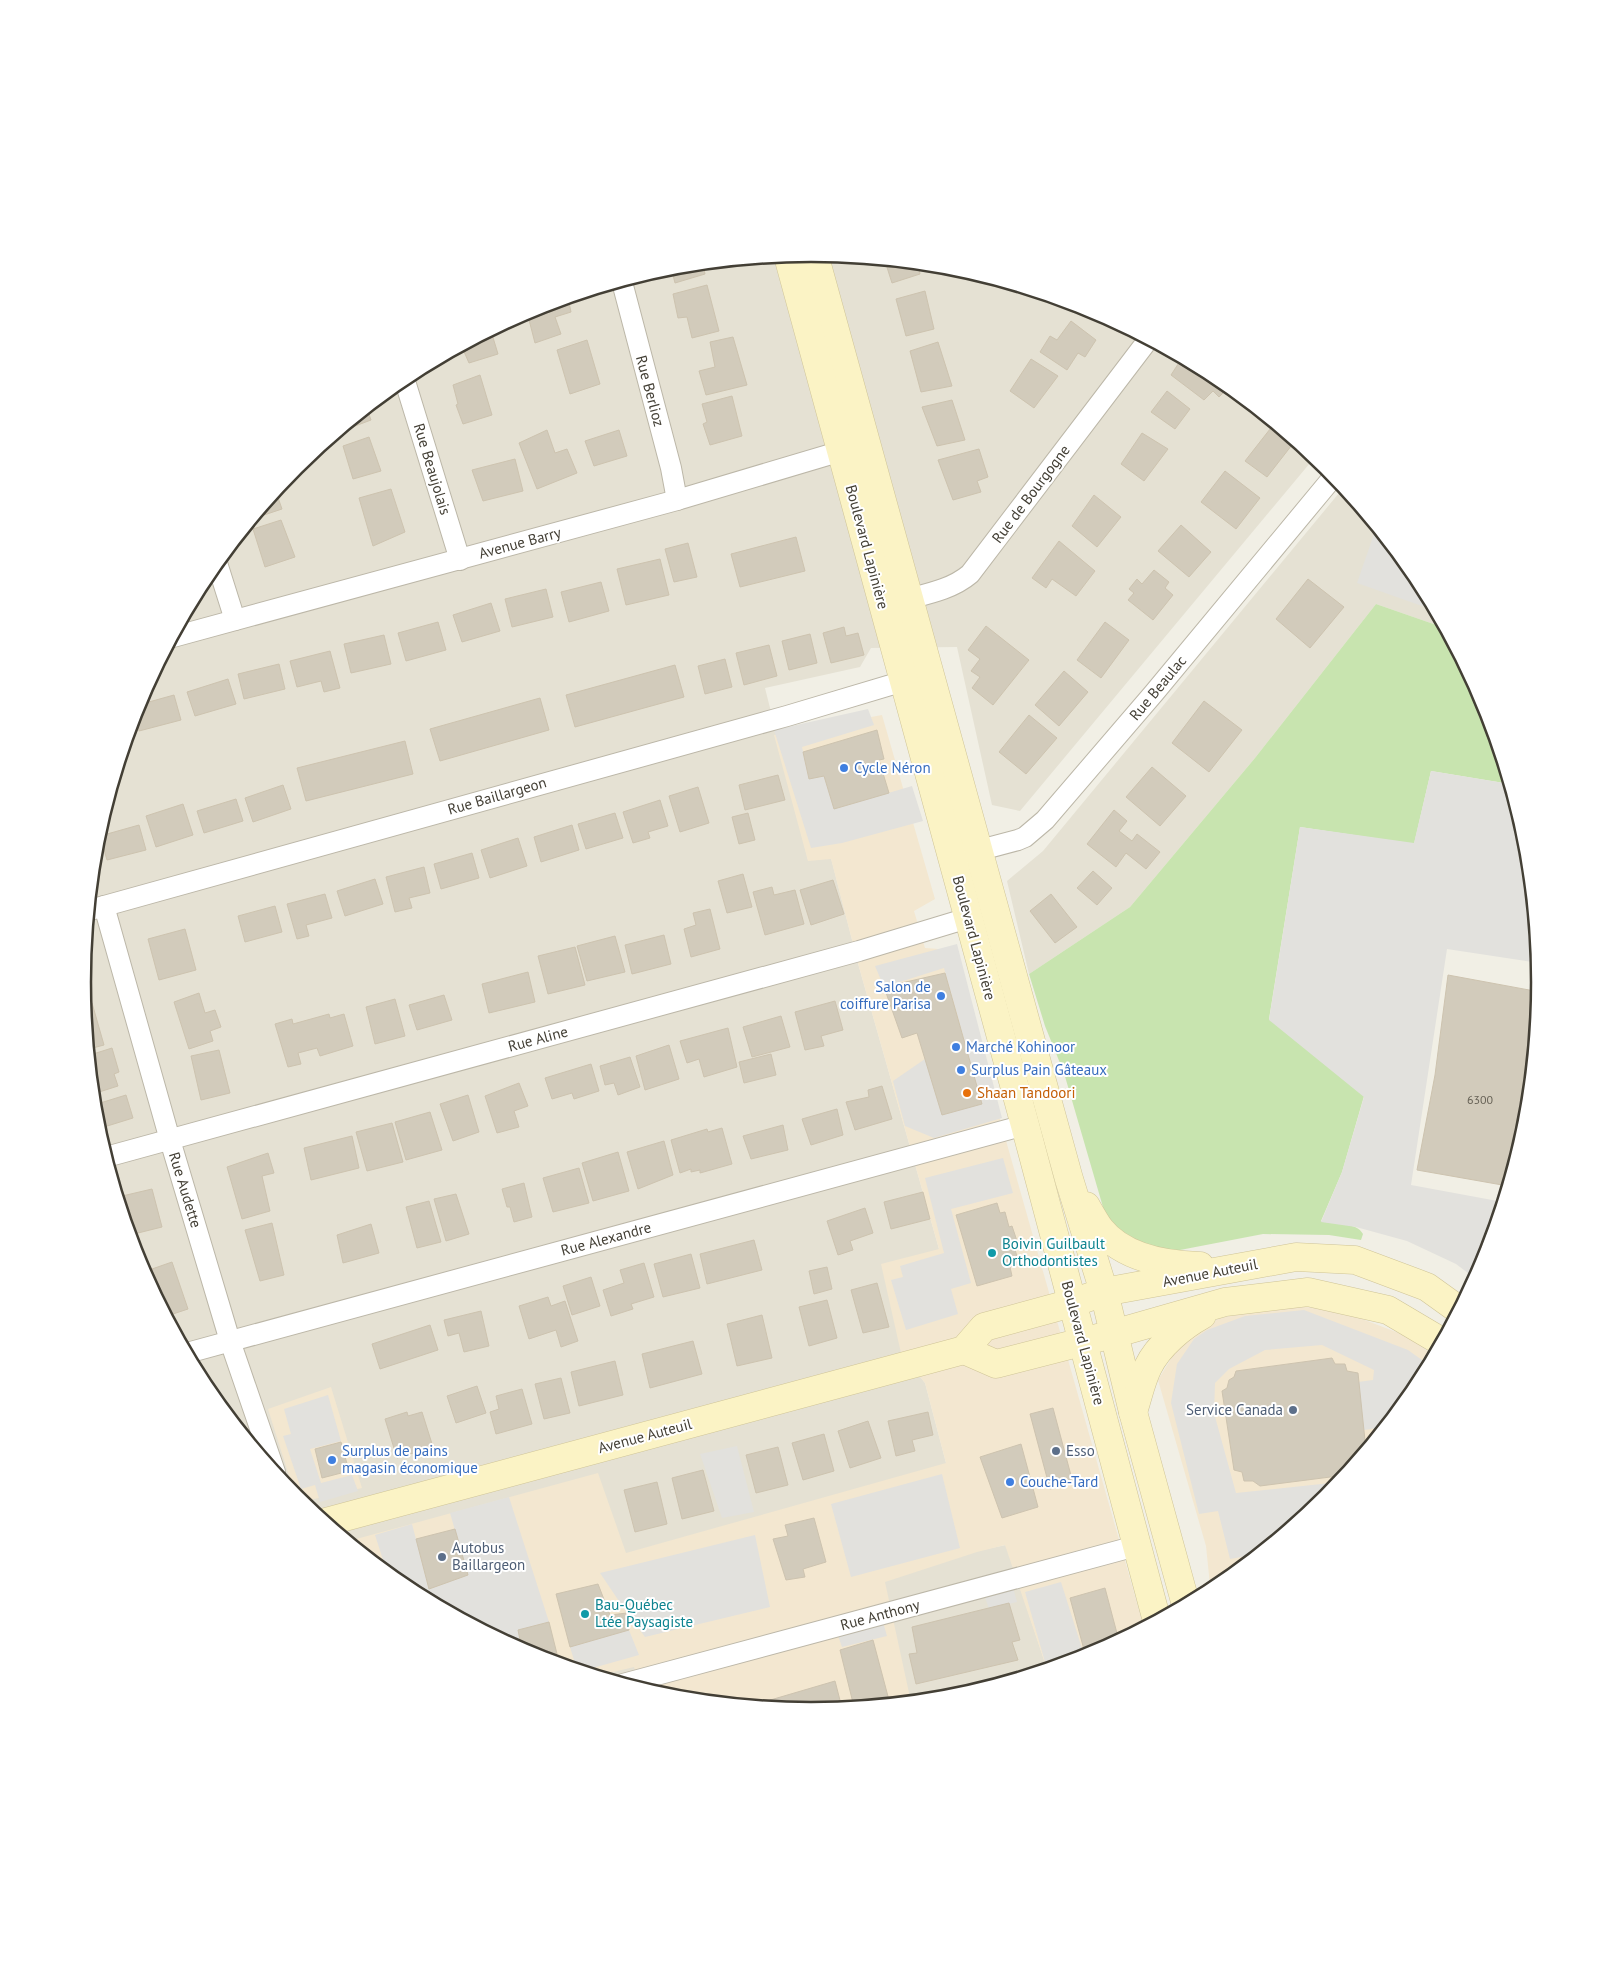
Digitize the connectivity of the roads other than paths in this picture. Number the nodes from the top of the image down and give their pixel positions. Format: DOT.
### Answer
graph roads {
  1 [pos="816,262"];
  2 [pos="790,263"];
  3 [pos="623,287"];
  4 [pos="1145,345"];
  5 [pos="407,387"];
  6 [pos="854,447"];
  7 [pos="1329,482"];
  8 [pos="677,500"];
  9 [pos="460,560"];
  10 [pos="220,572"];
  11 [pos="910,598"];
  12 [pos="883,606"];
  13 [pos="235,620"];
  14 [pos="181,635"];
  15 [pos="904,681"];
  16 [pos="980,850"];
  17 [pos="952,858"];
  18 [pos="97,908"];
  19 [pos="968,918"];
  20 [pos="1026,1125"];
  21 [pos="170,1140"];
  22 [pos="113,1155"];
  23 [pos="1069,1179"];
  24 [pos="1241,1266"];
  25 [pos="1104,1292"];
  26 [pos="1225,1302"];
  27 [pos="1072,1303"];
  28 [pos="1454,1306"];
  29 [pos="1113,1334"];
  30 [pos="1437,1339"];
  31 [pos="230,1341"];
  32 [pos="1083,1342"];
  33 [pos="964,1350"];
  34 [pos="193,1351"];
  35 [pos="1133,1412"];
  36 [pos="270,1457"];
  37 [pos="333,1520"];
  38 [pos="1136,1546"];
  39 [pos="1184,1598"];
  40 [pos="1155,1615"];
  41 [pos="636,1681"];
  1 -- 6 [label="main road, Boulevard Lapinière"];
  2 -- 6 [label="main road, Boulevard Lapinière"];
  3 -- 8 [label="street, Rue Berlioz"];
  4 -- 11 [label="street, Rue de Bourgogne"];
  5 -- 9 [label="street, Rue Beaujolais"];
  6 -- 8 [label="street, Avenue Barry"];
  6 -- 11 [label="main road, Boulevard Lapinière"];
  6 -- 12 [label="main road, Boulevard Lapinière"];
  7 -- 16 [label="street, Rue Beaulac"];
  8 -- 9 [label="street, Avenue Barry"];
  9 -- 13 [label="street, Avenue Barry"];
  10 -- 13 [label="street"];
  11 -- 12 [label="street, Rue de Bourgogne"];
  11 -- 16 [label="main road, Boulevard Lapinière"];
  12 -- 15 [label="main road, Boulevard Lapinière"];
  13 -- 14 [label="street, Avenue Barry"];
  15 -- 17 [label="main road, Boulevard Lapinière"];
  15 -- 18 [label="street, Rue Baillargeon"];
  16 -- 17 [label="street, Rue Beaulac"];
  16 -- 23 [label="main road, Boulevard Lapinière"];
  17 -- 19 [label="main road, Boulevard Lapinière"];
  18 -- 21 [label="street, Rue Audette"];
  19 -- 20 [label="main road, Boulevard Lapinière"];
  19 -- 21 [label="street, Rue Aline"];
  20 -- 27 [label="main road, Boulevard Lapinière"];
  20 -- 31 [label="street, Rue Alexandre"];
  21 -- 22 [label="street, Rue Aline"];
  21 -- 31 [label="street, Rue Audette"];
  23 -- 24 [label="main road"];
  23 -- 25 [label="main road, Boulevard Lapinière"];
  24 -- 25 [label="main road, Avenue Auteuil"];
  24 -- 28 [label="main road, Avenue Auteuil"];
  25 -- 27 [label="main road, Avenue Auteuil"];
  25 -- 29 [label="main road, Boulevard Lapinière"];
  26 -- 29 [label="main road, Avenue Auteuil"];
  26 -- 30 [label="main road, Avenue Auteuil"];
  26 -- 35 [label="main road"];
  27 -- 32 [label="main road, Boulevard Lapinière"];
  27 -- 33 [label="main road, Avenue Auteuil"];
  29 -- 32 [label="main road, Avenue Auteuil"];
  29 -- 35 [label="main road, Boulevard Lapinière"];
  31 -- 34 [label="street, Rue Alexandre"];
  31 -- 36 [label="street, Rue Audette"];
  32 -- 33 [label="main road, Avenue Auteuil"];
  32 -- 38 [label="main road, Boulevard Lapinière"];
  33 -- 37 [label="main road, Avenue Auteuil"];
  35 -- 39 [label="main road, Boulevard Lapinière"];
  38 -- 40 [label="main road, Boulevard Lapinière"];
  38 -- 41 [label="street, Rue Anthony"];
}
